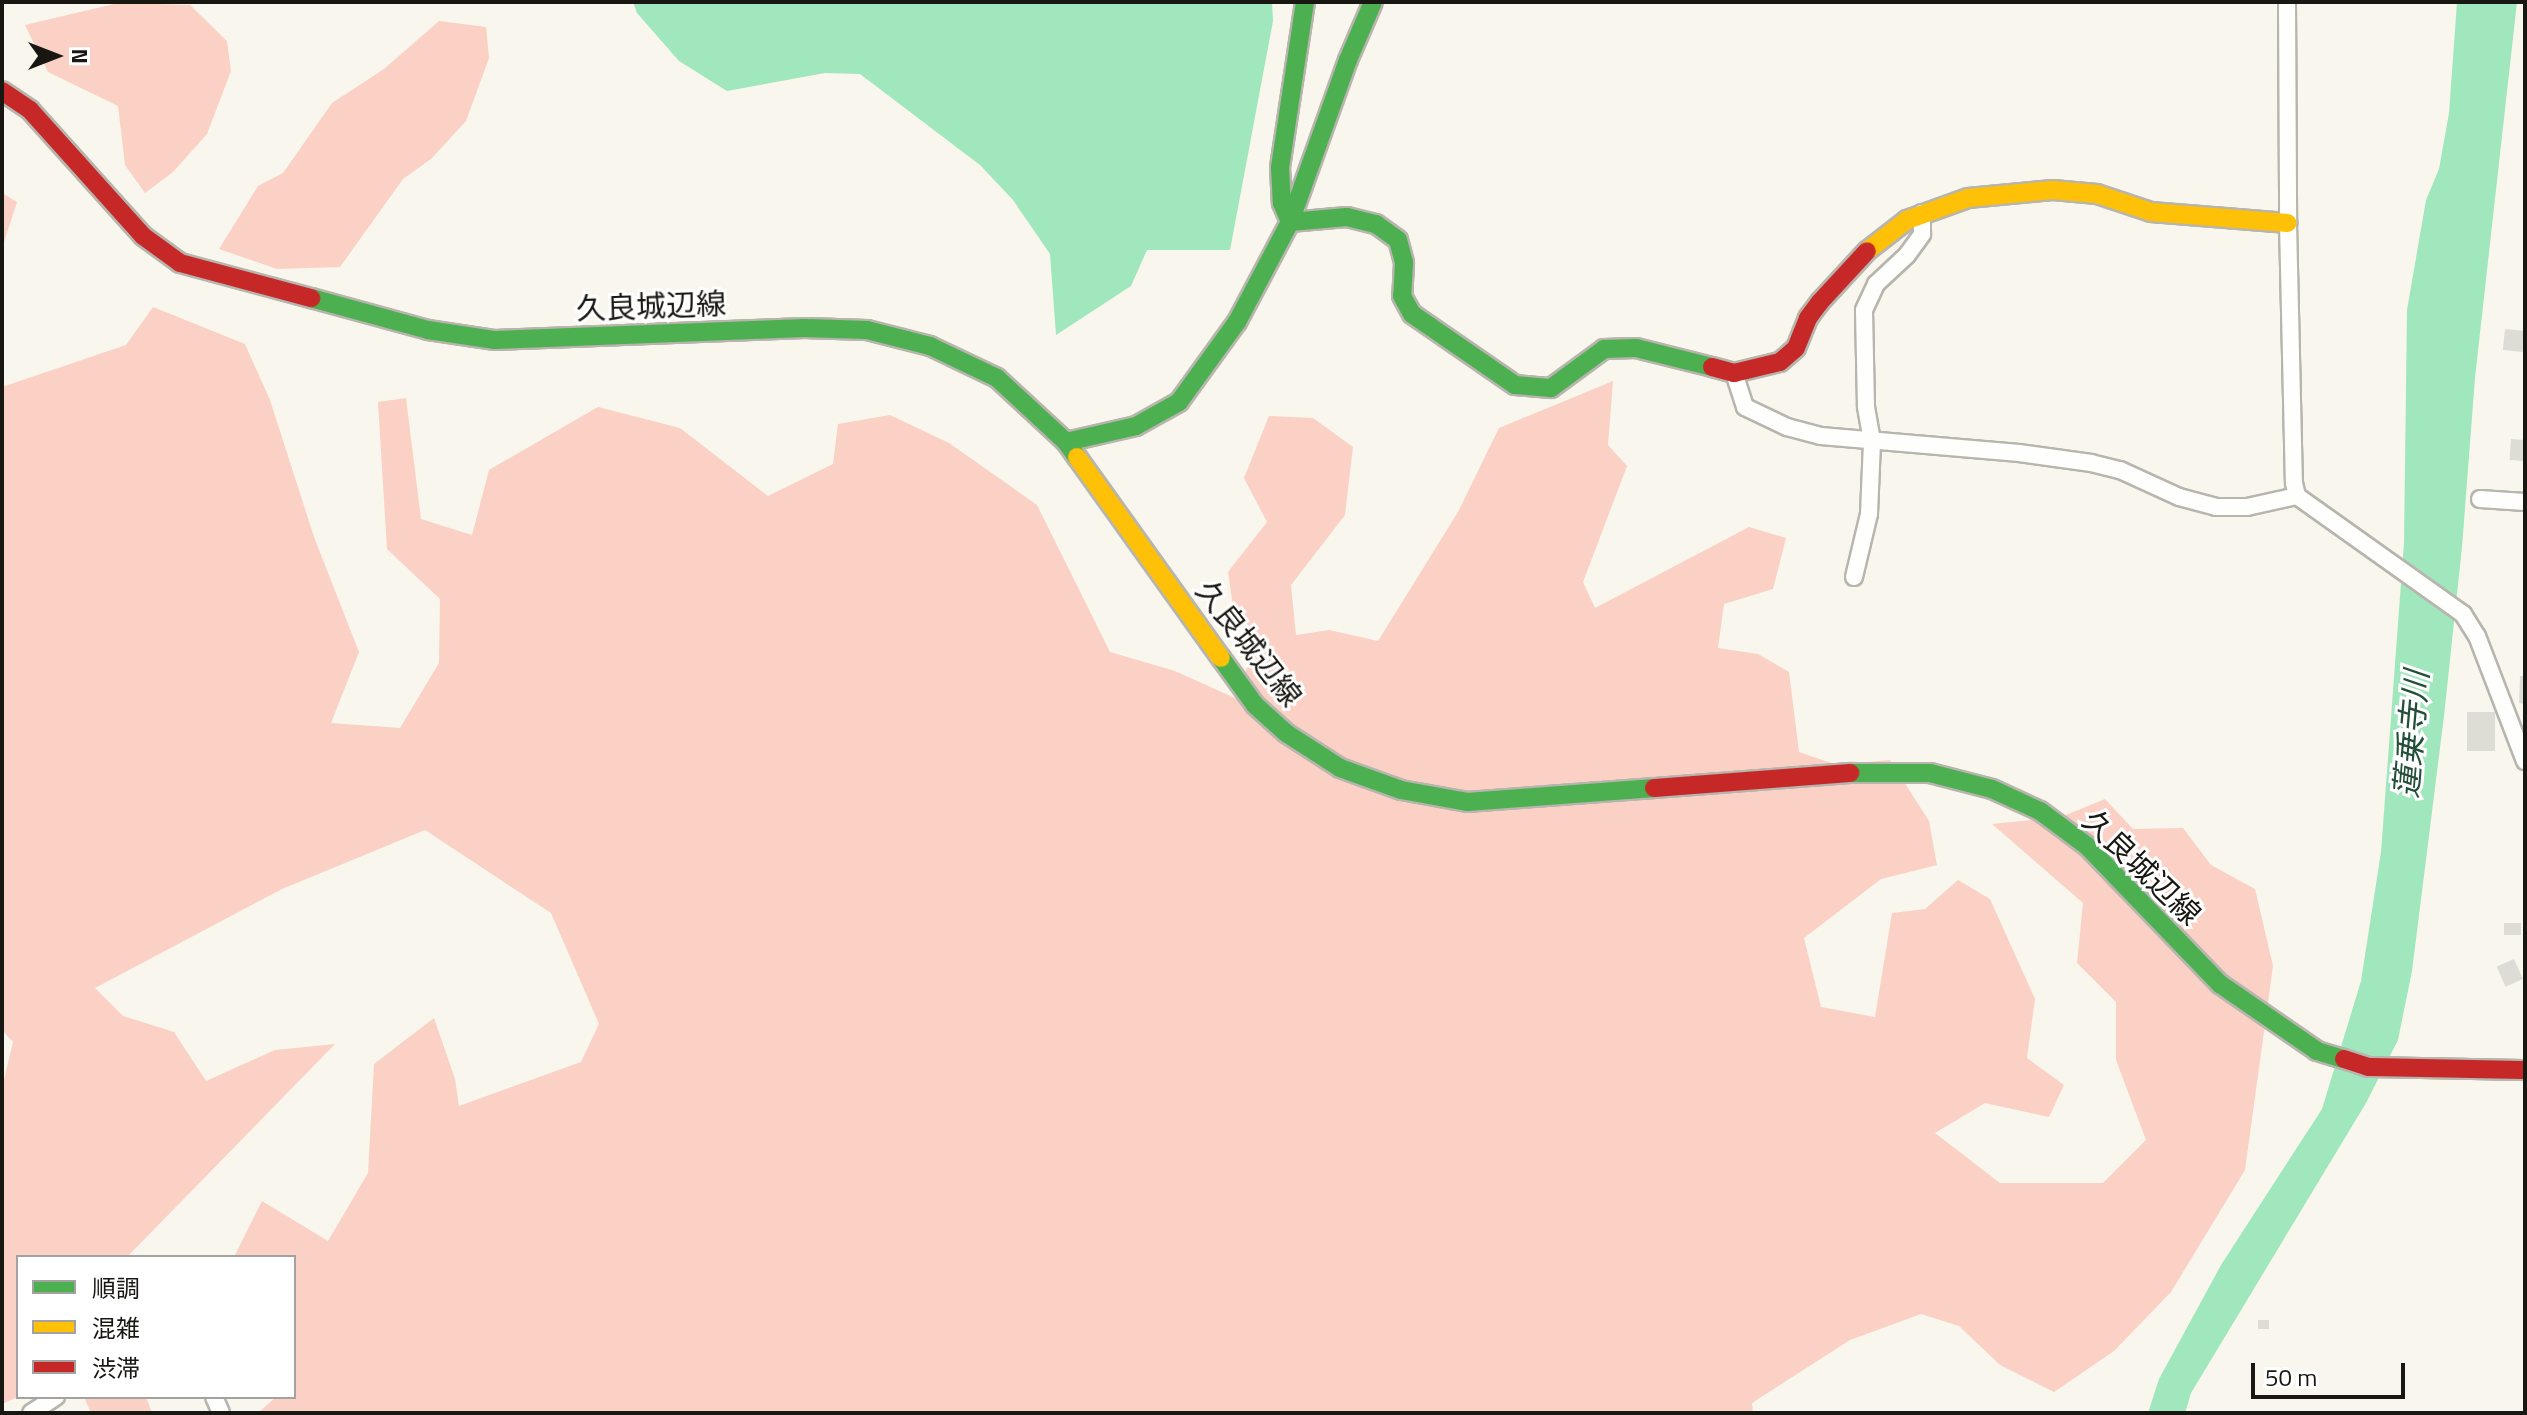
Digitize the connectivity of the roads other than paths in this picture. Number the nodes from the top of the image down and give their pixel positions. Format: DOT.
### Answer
graph roads {
  1 [pos="1305,2"];
  2 [pos="1373,2"];
  3 [pos="2287,2"];
  4 [pos="2,91"];
  5 [pos="1922,213"];
  6 [pos="1290,222"];
  7 [pos="2288,223"];
  8 [pos="1734,373"];
  9 [pos="1872,441"];
  10 [pos="1066,442"];
  11 [pos="2297,496"];
  12 [pos="2480,499"];
  13 [pos="2525,502"];
  14 [pos="1854,577"];
  15 [pos="2525,761"];
  16 [pos="2525,1070"];
  17 [pos="53,1399"];
  18 [pos="31,1413"];
  1 -- 6 [label="main road"];
  2 -- 6 [label="main road"];
  3 -- 7 [label="street"];
  4 -- 10 [label="main road, 久良城辺線"];
  5 -- 7 [label="main road"];
  5 -- 8 [label="main road"];
  5 -- 9 [label="street"];
  6 -- 8 [label="main road"];
  6 -- 10 [label="main road"];
  7 -- 11 [label="street"];
  8 -- 9 [label="street"];
  9 -- 11 [label="street"];
  9 -- 14 [label="street"];
  10 -- 16 [label="main road, 久良城辺線"];
  11 -- 15 [label="street"];
  12 -- 13 [label="street"];
  17 -- 18 [label="street"];
}
